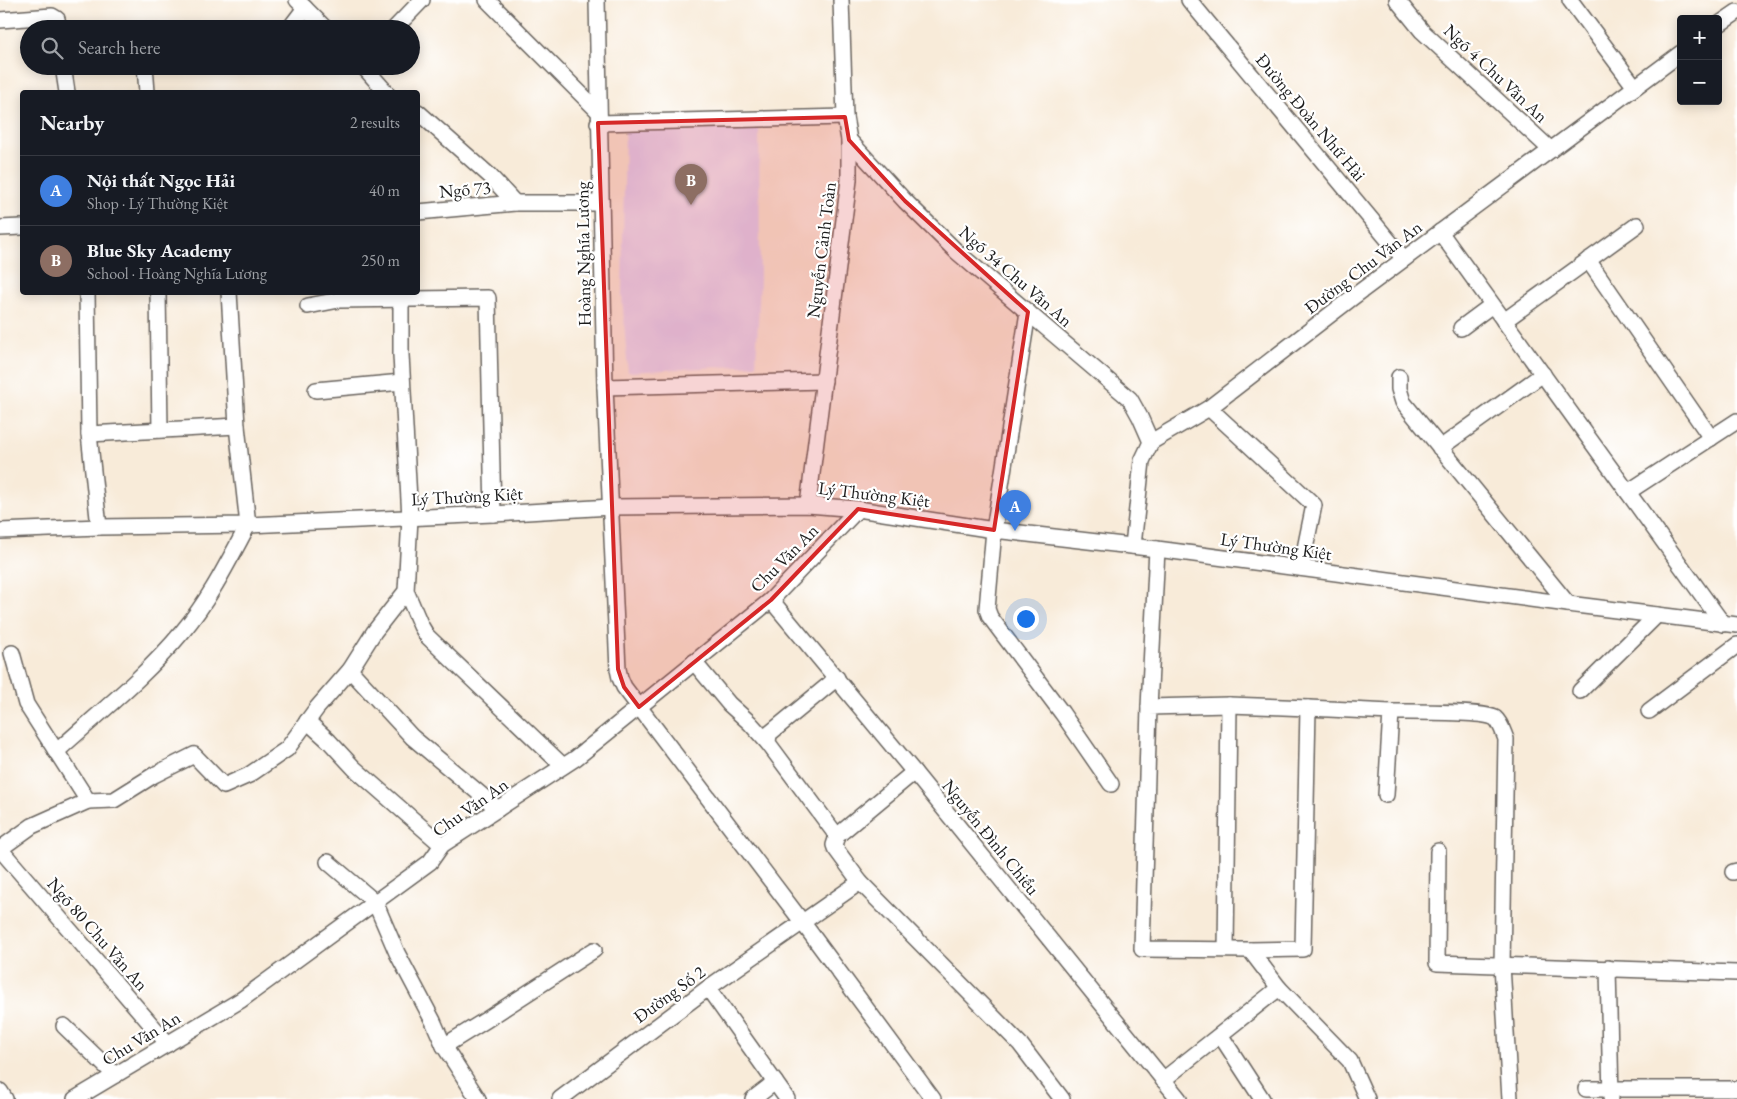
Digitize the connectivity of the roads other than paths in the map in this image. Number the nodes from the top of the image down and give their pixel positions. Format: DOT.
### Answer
graph roads {
  1 [pos="422,0"];
  2 [pos="487,0"];
  3 [pos="597,0"];
  4 [pos="840,0"];
  5 [pos="1190,0"];
  6 [pos="1397,0"];
  7 [pos="1570,0"];
  8 [pos="301,4"];
  9 [pos="1737,12"];
  10 [pos="0,20"];
  11 [pos="57,20"];
  12 [pos="293,20"];
  13 [pos="317,20"];
  14 [pos="403,20"];
  15 [pos="1722,22"];
  16 [pos="1677,56"];
  17 [pos="64,75"];
  18 [pos="146,75"];
  19 [pos="372,75"];
  20 [pos="1635,87"];
  21 [pos="67,90"];
  22 [pos="147,90"];
  23 [pos="384,90"];
  24 [pos="420,114"];
  25 [pos="598,117"];
  26 [pos="845,117"];
  27 [pos="850,140"];
  28 [pos="1551,150"];
  29 [pos="516,203"];
  30 [pos="600,204"];
  31 [pos="420,212"];
  32 [pos="1637,225"];
  33 [pos="20,227"];
  34 [pos="0,228"];
  35 [pos="1440,232"];
  36 [pos="1404,259"];
  37 [pos="1588,260"];
  38 [pos="87,295"];
  39 [pos="158,295"];
  40 [pos="229,295"];
  41 [pos="401,296"];
  42 [pos="1492,305"];
  43 [pos="308,306"];
  44 [pos="1028,312"];
  45 [pos="1504,320"];
  46 [pos="1461,328"];
  47 [pos="1543,374"];
  48 [pos="1400,377"];
  49 [pos="824,381"];
  50 [pos="402,382"];
  51 [pos="605,388"];
  52 [pos="316,390"];
  53 [pos="1209,408"];
  54 [pos="1737,421"];
  55 [pos="237,426"];
  56 [pos="160,430"];
  57 [pos="89,434"];
  58 [pos="1711,438"];
  59 [pos="1151,442"];
  60 [pos="1440,448"];
  61 [pos="1628,492"];
  62 [pos="808,504"];
  63 [pos="610,507"];
  64 [pos="858,509"];
  65 [pos="493,514"];
  66 [pos="410,518"];
  67 [pos="248,525"];
  68 [pos="99,527"];
  69 [pos="994,530"];
  70 [pos="0,531"];
  71 [pos="1133,546"];
  72 [pos="1157,549"];
  73 [pos="1301,568"];
  74 [pos="406,592"];
  75 [pos="771,600"];
  76 [pos="1568,604"];
  77 [pos="1657,615"];
  78 [pos="1730,624"];
  79 [pos="1737,645"];
  80 [pos="12,653"];
  81 [pos="694,662"];
  82 [pos="350,670"];
  83 [pos="837,678"];
  84 [pos="1580,691"];
  85 [pos="1229,705"];
  86 [pos="639,707"];
  87 [pos="1149,707"];
  88 [pos="1308,708"];
  89 [pos="1649,711"];
  90 [pos="1390,712"];
  91 [pos="307,721"];
  92 [pos="768,742"];
  93 [pos="56,752"];
  94 [pos="563,766"];
  95 [pos="914,772"];
  96 [pos="1111,784"];
  97 [pos="1386,794"];
  98 [pos="88,801"];
  99 [pos="498,809"];
  100 [pos="837,836"];
  101 [pos="442,845"];
  102 [pos="0,849"];
  103 [pos="1438,851"];
  104 [pos="328,862"];
  105 [pos="860,882"];
  106 [pos="375,902"];
  107 [pos="803,922"];
  108 [pos="594,950"];
  109 [pos="1226,950"];
  110 [pos="1250,950"];
  111 [pos="1502,964"];
  112 [pos="1608,968"];
  113 [pos="1737,973"];
  114 [pos="708,988"];
  115 [pos="1279,988"];
  116 [pos="64,1026"];
  117 [pos="1221,1036"];
  118 [pos="168,1044"];
  119 [pos="444,1046"];
  120 [pos="115,1075"];
  121 [pos="1163,1080"];
  122 [pos="775,1082"];
  123 [pos="1586,1089"];
  124 [pos="1737,1089"];
  125 [pos="0,1090"];
  126 [pos="1611,1094"];
  127 [pos="1699,1094"];
  128 [pos="6,1099"];
  129 [pos="75,1099"];
  130 [pos="478,1099"];
  131 [pos="560,1099"];
  132 [pos="753,1099"];
  133 [pos="787,1099"];
  134 [pos="933,1099"];
  135 [pos="1062,1099"];
  136 [pos="1179,1099"];
  137 [pos="1262,1099"];
  138 [pos="1367,1099"];
  139 [pos="1510,1099"];
  1 -- 14 [label="street"];
  2 -- 25 [label="street"];
  3 -- 25 [label="street, Hoàng Nghĩa Lương"];
  4 -- 26 [label="street, Nguyễn Cảnh Toàn"];
  5 -- 36 [label="street, Đường Đoàn Nhữ Hài"];
  6 -- 28 [label="street, Ngõ 4 Chu Văn An"];
  7 -- 20 [label="street"];
  8 -- 12 [label="street"];
  8 -- 13 [label="street"];
  9 -- 15 [label="street"];
  10 -- 11 [label="street"];
  16 -- 20 [label="street, Đường Chu Văn An"];
  17 -- 21 [label="street"];
  18 -- 22 [label="street"];
  19 -- 23 [label="street"];
  20 -- 28 [label="street, Đường Chu Văn An"];
  24 -- 29 [label="street"];
  25 -- 26 [label="street"];
  25 -- 30 [label="street, Hoàng Nghĩa Lương"];
  26 -- 27 [label="street, Nguyễn Cảnh Toàn"];
  27 -- 44 [label="street, Ngõ 34 Chu Văn An"];
  27 -- 49 [label="street, Nguyễn Cảnh Toàn"];
  28 -- 35 [label="street, Đường Chu Văn An"];
  29 -- 30 [label="street, Ngõ 73"];
  29 -- 31 [label="street, Ngõ 73"];
  30 -- 51 [label="street, Hoàng Nghĩa Lương"];
  32 -- 37 [label="street"];
  33 -- 34 [label="street"];
  35 -- 36 [label="street, Đường Chu Văn An"];
  35 -- 42 [label="street"];
  36 -- 53 [label="street, Đường Chu Văn An"];
  37 -- 45 [label="street"];
  37 -- 58 [label="street"];
  38 -- 57 [label="street"];
  39 -- 56 [label="street"];
  40 -- 55 [label="street"];
  41 -- 43 [label="street"];
  41 -- 50 [label="street"];
  41 -- 65 [label="street"];
  42 -- 45 [label="street"];
  42 -- 46 [label="street"];
  44 -- 59 [label="street, Ngõ 34 Chu Văn An"];
  44 -- 69 [label="street"];
  45 -- 47 [label="street"];
  47 -- 60 [label="street"];
  47 -- 61 [label="street"];
  48 -- 60 [label="street"];
  49 -- 51 [label="street"];
  49 -- 62 [label="street, Nguyễn Cảnh Toàn"];
  50 -- 52 [label="street"];
  50 -- 66 [label="street"];
  51 -- 63 [label="street, Hoàng Nghĩa Lương"];
  53 -- 59 [label="street, Đường Chu Văn An"];
  53 -- 73 [label="street"];
  54 -- 58 [label="street"];
  55 -- 56 [label="street"];
  55 -- 67 [label="street"];
  56 -- 57 [label="street"];
  57 -- 68 [label="street"];
  58 -- 61 [label="street"];
  59 -- 71 [label="street"];
  60 -- 76 [label="street"];
  61 -- 78 [label="street"];
  62 -- 63 [label="street, Lý Thường Kiệt"];
  62 -- 64 [label="street, Lý Thường Kiệt"];
  63 -- 65 [label="street, Lý Thường Kiệt"];
  63 -- 86 [label="street, Hoàng Nghĩa Lương"];
  64 -- 69 [label="street, Lý Thường Kiệt"];
  64 -- 75 [label="street, Chu Văn An"];
  65 -- 66 [label="street, Lý Thường Kiệt"];
  66 -- 67 [label="street, Lý Thường Kiệt"];
  66 -- 74 [label="street"];
  67 -- 68 [label="street, Lý Thường Kiệt"];
  67 -- 93 [label="street"];
  68 -- 70 [label="street, Lý Thường Kiệt"];
  69 -- 71 [label="street, Lý Thường Kiệt"];
  69 -- 96 [label="street"];
  71 -- 72 [label="street, Lý Thường Kiệt"];
  72 -- 73 [label="street, Lý Thường Kiệt"];
  72 -- 87 [label="street"];
  73 -- 76 [label="street, Lý Thường Kiệt"];
  74 -- 82 [label="street"];
  74 -- 94 [label="street"];
  75 -- 81 [label="street, Chu Văn An"];
  75 -- 83 [label="street, Nguyễn Đình Chiểu"];
  76 -- 77 [label="street, Lý Thường Kiệt"];
  77 -- 78 [label="street, Lý Thường Kiệt"];
  77 -- 84 [label="street"];
  79 -- 89 [label="street"];
  80 -- 93 [label="street"];
  81 -- 86 [label="street, Chu Văn An"];
  81 -- 92 [label="street"];
  82 -- 91 [label="street"];
  82 -- 99 [label="street"];
  83 -- 92 [label="street"];
  83 -- 95 [label="street, Nguyễn Đình Chiểu"];
  85 -- 87 [label="street"];
  85 -- 88 [label="street"];
  85 -- 109 [label="street"];
  86 -- 94 [label="street, Chu Văn An"];
  86 -- 107 [label="street, Hoàng Nghĩa Lương"];
  87 -- 109 [label="street"];
  88 -- 90 [label="street"];
  88 -- 110 [label="street"];
  90 -- 97 [label="street"];
  90 -- 111 [label="street"];
  91 -- 98 [label="street"];
  91 -- 101 [label="street"];
  92 -- 100 [label="street"];
  93 -- 98 [label="street"];
  94 -- 99 [label="street, Chu Văn An"];
  95 -- 100 [label="street"];
  95 -- 121 [label="street, Nguyễn Đình Chiểu"];
  98 -- 102 [label="street"];
  99 -- 101 [label="street, Chu Văn An"];
  100 -- 105 [label="street"];
  101 -- 106 [label="street, Chu Văn An"];
  102 -- 118 [label="street, Ngõ 80 Chu Văn An"];
  103 -- 111 [label="street"];
  104 -- 106 [label="street"];
  105 -- 107 [label="street, Đường Số 2"];
  105 -- 135 [label="street"];
  106 -- 118 [label="street, Chu Văn An"];
  106 -- 119 [label="street"];
  107 -- 114 [label="street, Đường Số 2"];
  107 -- 134 [label="street, Hoàng Nghĩa Lương"];
  108 -- 119 [label="street"];
  109 -- 110 [label="street"];
  110 -- 115 [label="street"];
  111 -- 112 [label="street"];
  111 -- 139 [label="street"];
  112 -- 113 [label="street"];
  112 -- 126 [label="street"];
  114 -- 122 [label="street"];
  114 -- 131 [label="street, Đường Số 2"];
  115 -- 117 [label="street"];
  115 -- 138 [label="street"];
  116 -- 120 [label="street"];
  117 -- 121 [label="street"];
  117 -- 137 [label="street"];
  118 -- 120 [label="street, Chu Văn An"];
  119 -- 130 [label="street"];
  120 -- 129 [label="street, Chu Văn An"];
  121 -- 136 [label="street, Nguyễn Đình Chiểu"];
  122 -- 132 [label="street"];
  122 -- 133 [label="street"];
  123 -- 126 [label="street"];
  124 -- 127 [label="street"];
  125 -- 128 [label="street"];
  126 -- 127 [label="street"];
}
